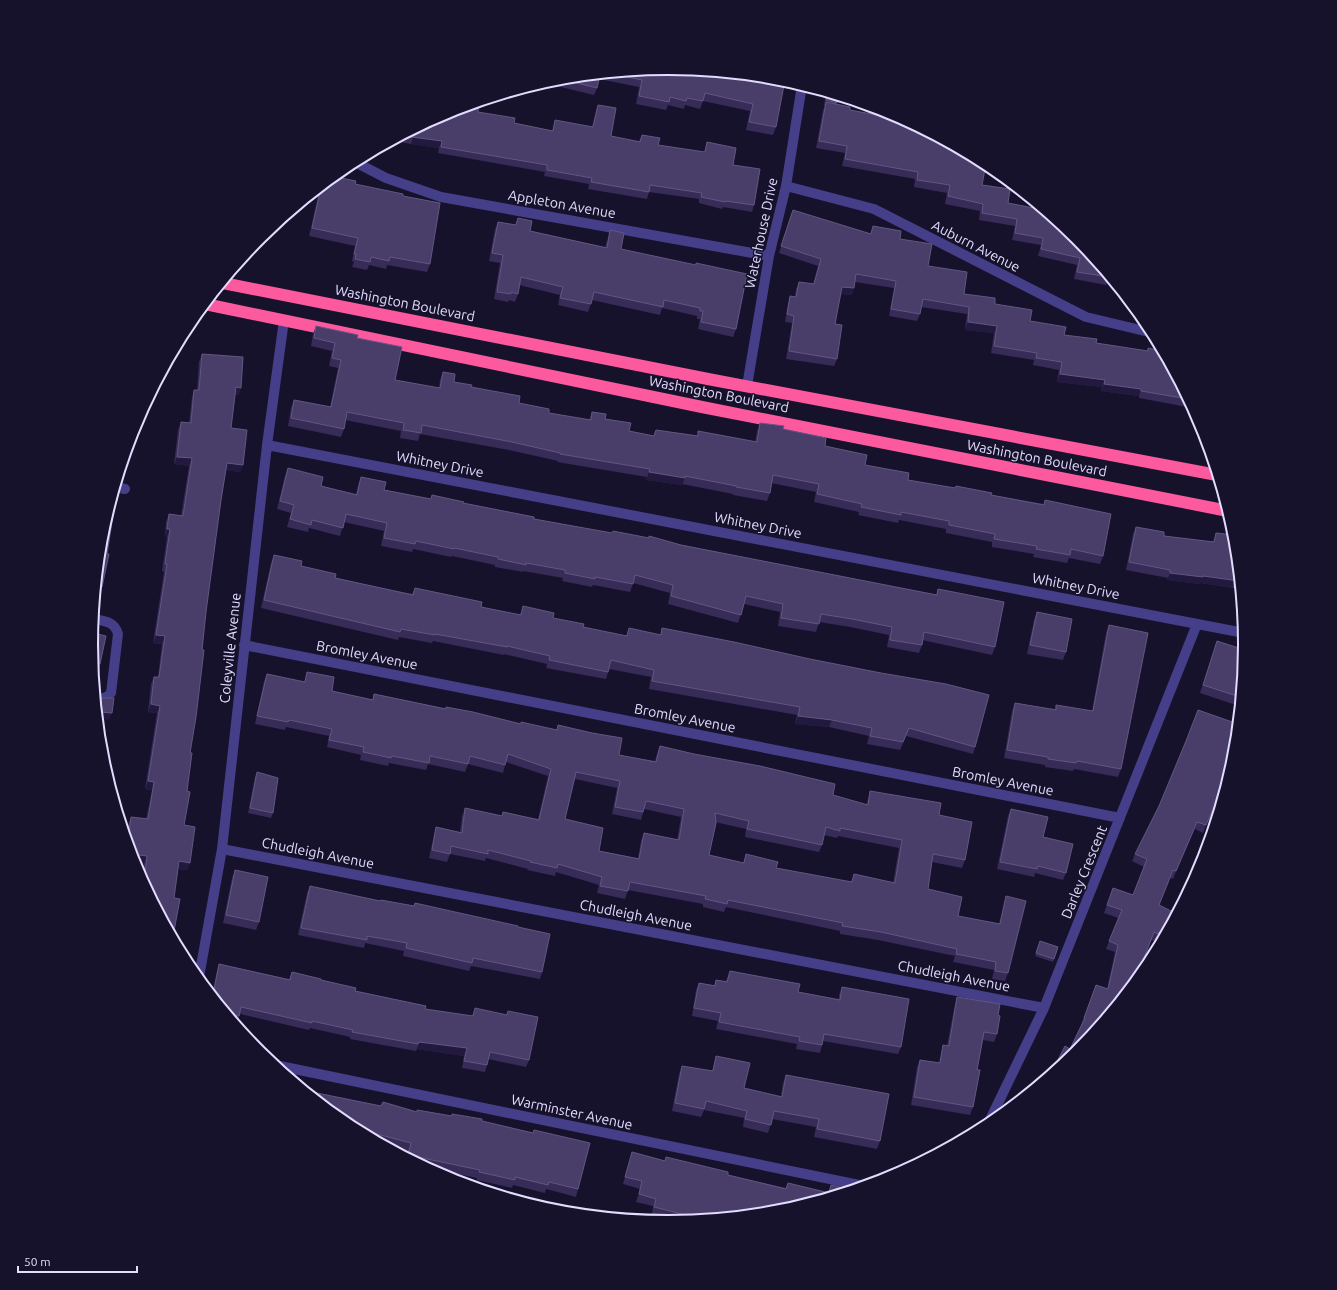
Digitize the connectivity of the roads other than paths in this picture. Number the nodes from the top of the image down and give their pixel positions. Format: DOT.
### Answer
graph roads {
  1 [pos="801,91"];
  2 [pos="361,165"];
  3 [pos="786,186"];
  4 [pos="770,256"];
  5 [pos="228,284"];
  6 [pos="211,305"];
  7 [pos="284,320"];
  8 [pos="1144,331"];
  9 [pos="747,386"];
  10 [pos="267,444"];
  11 [pos="1212,474"];
  12 [pos="1222,509"];
  13 [pos="99,620"];
  14 [pos="1197,624"];
  15 [pos="1238,632"];
  16 [pos="244,645"];
  17 [pos="101,699"];
  18 [pos="1120,818"];
  19 [pos="222,849"];
  20 [pos="200,969"];
  21 [pos="1044,1008"];
  22 [pos="286,1067"];
  23 [pos="993,1113"];
  24 [pos="855,1184"];
  1 -- 3 [label="street, Waterhouse Drive"];
  2 -- 4 [label="street, Appleton Avenue"];
  3 -- 4 [label="street, Waterhouse Drive"];
  3 -- 8 [label="street, Auburn Avenue"];
  4 -- 9 [label="street, Waterhouse Drive"];
  5 -- 9 [label="highway, Washington Boulevard"];
  6 -- 7 [label="highway, Washington Boulevard"];
  7 -- 10 [label="street, Coleyville Avenue"];
  7 -- 12 [label="highway, Washington Boulevard"];
  9 -- 11 [label="highway, Washington Boulevard"];
  10 -- 14 [label="street, Whitney Drive"];
  10 -- 16 [label="street, Coleyville Avenue"];
  13 -- 17 [label="street"];
  14 -- 15 [label="street, Whitney Drive"];
  14 -- 18 [label="street, Darley Crescent"];
  16 -- 18 [label="street, Bromley Avenue"];
  16 -- 19 [label="street, Coleyville Avenue"];
  18 -- 21 [label="street, Darley Crescent"];
  19 -- 20 [label="street, Coleyville Avenue"];
  19 -- 21 [label="street, Chudleigh Avenue"];
  21 -- 23 [label="street, Darley Crescent"];
  22 -- 24 [label="street, Warminster Avenue"];
}
